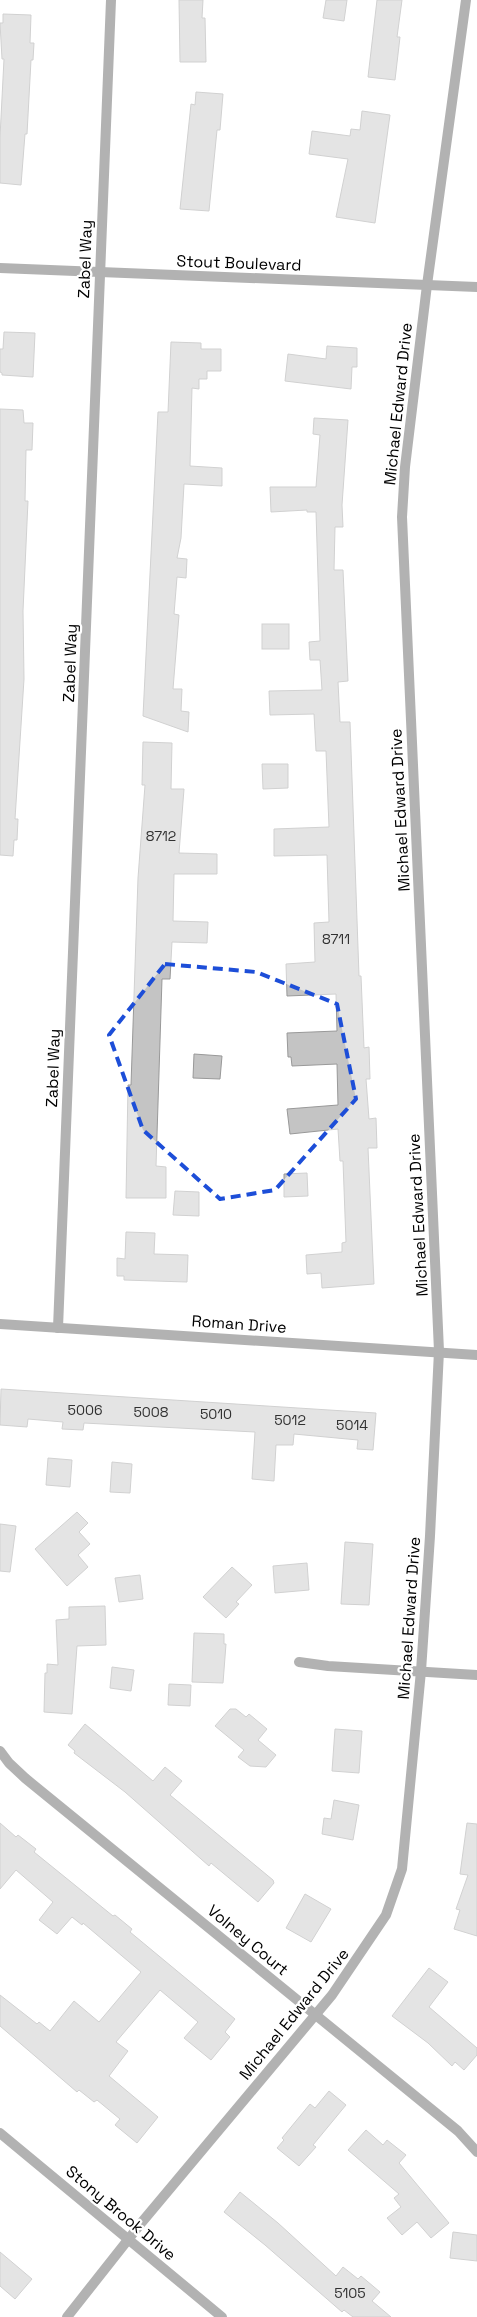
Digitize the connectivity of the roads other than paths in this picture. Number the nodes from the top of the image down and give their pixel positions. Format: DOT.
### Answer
graph roads {
  1 [pos="110,0"];
  2 [pos="466,0"];
  3 [pos="0,268"];
  4 [pos="99,272"];
  5 [pos="427,285"];
  6 [pos="477,287"];
  7 [pos="0,1324"];
  8 [pos="58,1328"];
  9 [pos="439,1351"];
  10 [pos="477,1355"];
  11 [pos="299,1662"];
  12 [pos="421,1670"];
  13 [pos="477,1675"];
  14 [pos="0,1751"];
  15 [pos="315,2015"];
  16 [pos="0,2133"];
  17 [pos="477,2152"];
  18 [pos="130,2239"];
  19 [pos="67,2317"];
  20 [pos="222,2317"];
  1 -- 4 [label="street, Zabel Way"];
  2 -- 5 [label="street, Michael Edward Drive"];
  3 -- 4 [label="street, Stout Boulevard"];
  4 -- 5 [label="street, Stout Boulevard"];
  4 -- 8 [label="street, Zabel Way"];
  5 -- 6 [label="street, Stout Boulevard"];
  5 -- 9 [label="street, Michael Edward Drive"];
  7 -- 8 [label="street, Roman Drive"];
  8 -- 9 [label="street, Roman Drive"];
  9 -- 10 [label="street, Roman Drive"];
  9 -- 12 [label="street, Michael Edward Drive"];
  11 -- 12 [label="street"];
  12 -- 13 [label="street"];
  12 -- 15 [label="street, Michael Edward Drive"];
  14 -- 15 [label="street, Volney Court"];
  15 -- 17 [label="street, Volney Court"];
  15 -- 18 [label="street, Michael Edward Drive"];
  16 -- 18 [label="street, Stony Brook Drive"];
  18 -- 19 [label="street, Michael Edward Drive"];
  18 -- 20 [label="street, Stony Brook Drive"];
}
